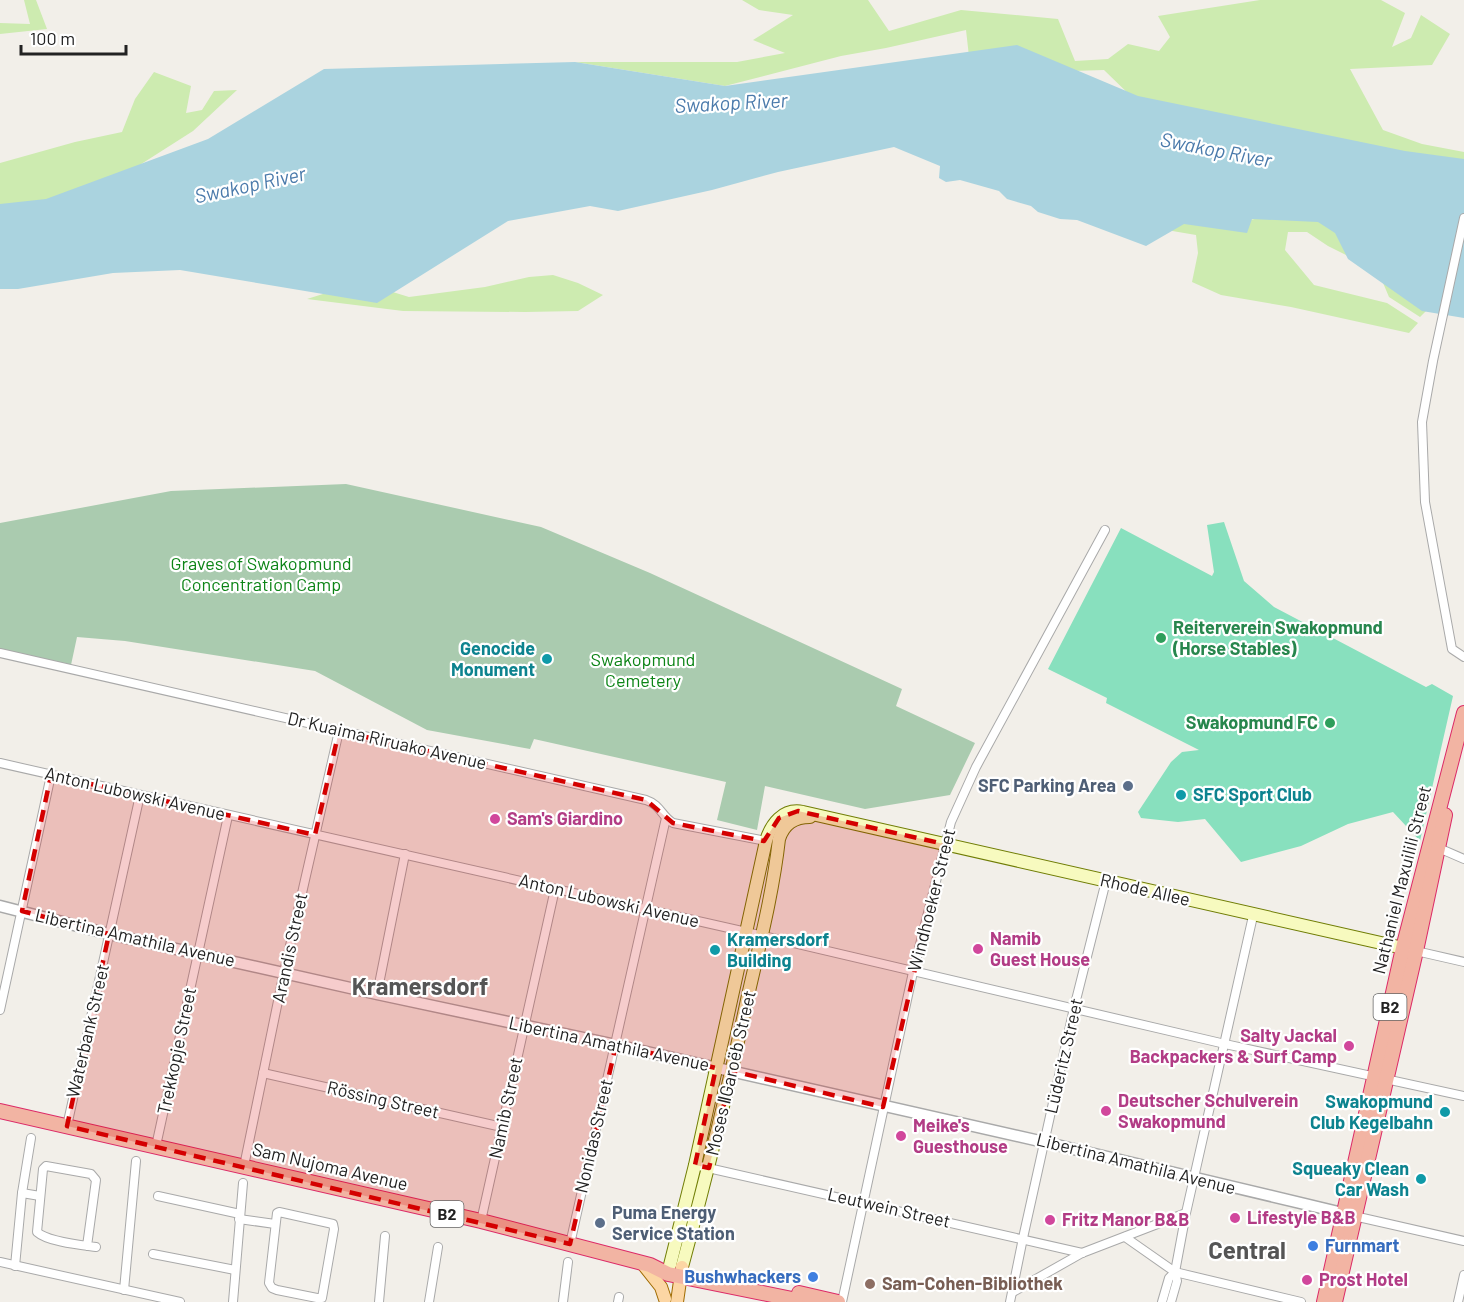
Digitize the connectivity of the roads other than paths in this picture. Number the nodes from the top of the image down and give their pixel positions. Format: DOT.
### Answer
graph roads {
  1 [pos="1464,218"];
  2 [pos="1105,530"];
  3 [pos="0,653"];
  4 [pos="1464,657"];
  5 [pos="1464,714"];
  6 [pos="339,730"];
  7 [pos="0,763"];
  8 [pos="51,775"];
  9 [pos="140,795"];
  10 [pos="228,816"];
  11 [pos="666,818"];
  12 [pos="827,818"];
  13 [pos="315,835"];
  14 [pos="766,842"];
  15 [pos="944,844"];
  16 [pos="1434,845"];
  17 [pos="405,854"];
  18 [pos="1464,859"];
  19 [pos="1106,881"];
  20 [pos="555,889"];
  21 [pos="0,906"];
  22 [pos="646,909"];
  23 [pos="22,911"];
  24 [pos="1253,916"];
  25 [pos="746,932"];
  26 [pos="109,934"];
  27 [pos="762,936"];
  28 [pos="1409,950"];
  29 [pos="198,954"];
  30 [pos="1464,962"];
  31 [pos="284,972"];
  32 [pos="914,972"];
  33 [pos="377,994"];
  34 [pos="1074,1008"];
  35 [pos="0,1010"];
  36 [pos="524,1026"];
  37 [pos="1225,1044"];
  38 [pos="616,1045"];
  39 [pos="716,1068"];
  40 [pos="732,1071"];
  41 [pos="264,1073"];
  42 [pos="1380,1078"];
  43 [pos="1464,1096"];
  44 [pos="883,1107"];
  45 [pos="0,1110"];
  46 [pos="67,1126"];
  47 [pos="502,1128"];
  48 [pos="31,1138"];
  49 [pos="1044,1142"];
  50 [pos="156,1146"];
  51 [pos="136,1161"];
  52 [pos="695,1165"];
  53 [pos="244,1166"];
  54 [pos="709,1168"];
  55 [pos="1195,1179"];
  56 [pos="243,1183"];
  57 [pos="22,1193"];
  58 [pos="40,1196"];
  59 [pos="158,1196"];
  60 [pos="863,1202"];
  61 [pos="1186,1213"];
  62 [pos="1349,1214"];
  63 [pos="239,1216"];
  64 [pos="481,1221"];
  65 [pos="275,1224"];
  66 [pos="385,1236"];
  67 [pos="1125,1237"];
  68 [pos="1023,1238"];
  69 [pos="1464,1241"];
  70 [pos="570,1244"];
  71 [pos="87,1246"];
  72 [pos="96,1247"];
  73 [pos="438,1247"];
  74 [pos="1082,1253"];
  75 [pos="153,1254"];
  76 [pos="0,1262"];
  77 [pos="568,1262"];
  78 [pos="646,1264"];
  79 [pos="15,1266"];
  80 [pos="235,1270"];
  81 [pos="675,1270"];
  82 [pos="1175,1272"];
  83 [pos="1464,1275"];
  84 [pos="124,1290"];
  85 [pos="1013,1292"];
  86 [pos="669,1301"];
  87 [pos="180,1302"];
  88 [pos="233,1302"];
  89 [pos="379,1302"];
  90 [pos="429,1302"];
  91 [pos="563,1302"];
  92 [pos="807,1302"];
  93 [pos="840,1302"];
  94 [pos="1010,1302"];
  95 [pos="1162,1302"];
  96 [pos="1172,1302"];
  97 [pos="1301,1302"];
  98 [pos="1324,1302"];
  99 [pos="1335,1302"];
  100 [pos="1458,1302"];
  1 -- 4 [label="street"];
  2 -- 15 [label="street, Windhoeker Street"];
  3 -- 6 [label="street, Dr Kuaima Riruako Avenue"];
  5 -- 16 [label="highway, Nathaniel Maxuilili Street / B2"];
  6 -- 11 [label="street, Dr Kuaima Riruako Avenue"];
  6 -- 13 [label="street, Arandis Street"];
  7 -- 8 [label="street, Anton Lubowski Avenue"];
  8 -- 9 [label="street, Anton Lubowski Avenue"];
  8 -- 23 [label="street"];
  9 -- 10 [label="street, Anton Lubowski Avenue"];
  9 -- 26 [label="street, Waterbank Street"];
  10 -- 13 [label="street, Anton Lubowski Avenue"];
  10 -- 29 [label="street, Trekkopje Street"];
  11 -- 14 [label="street, Dr Kuaima Riruako Avenue"];
  11 -- 22 [label="street, Nonidas Street"];
  12 -- 14 [label="main road, Moses ǁGaroëb Street"];
  12 -- 15 [label="main road, Rhode Allee"];
  12 -- 27 [label="main road, Moses ǁGaroëb Street"];
  13 -- 17 [label="street, Anton Lubowski Avenue"];
  13 -- 31 [label="street, Arandis Street"];
  14 -- 25 [label="main road, Moses ǁGaroëb Street"];
  15 -- 19 [label="main road, Rhode Allee"];
  15 -- 32 [label="street, Windhoeker Street"];
  16 -- 18 [label="street"];
  16 -- 28 [label="highway, Nathaniel Maxuilili Street / B2"];
  17 -- 20 [label="street, Anton Lubowski Avenue"];
  17 -- 33 [label="street"];
  19 -- 24 [label="main road, Rhode Allee"];
  19 -- 34 [label="street, Lüderitz Street"];
  20 -- 22 [label="street, Anton Lubowski Avenue"];
  20 -- 36 [label="street, Namib Street"];
  21 -- 23 [label="street, Libertina Amathila Avenue"];
  22 -- 25 [label="street, Anton Lubowski Avenue"];
  22 -- 38 [label="street, Nonidas Street"];
  23 -- 26 [label="street, Libertina Amathila Avenue"];
  23 -- 35 [label="street"];
  24 -- 28 [label="main road, Rhode Allee"];
  24 -- 37 [label="street"];
  25 -- 27 [label="street, Anton Lubowski Avenue"];
  25 -- 39 [label="main road, Moses ǁGaroëb Street"];
  26 -- 29 [label="street, Libertina Amathila Avenue"];
  26 -- 46 [label="street, Waterbank Street"];
  27 -- 32 [label="street, Anton Lubowski Avenue"];
  27 -- 40 [label="main road, Moses ǁGaroëb Street"];
  28 -- 30 [label="street, Rhode Allee"];
  28 -- 42 [label="highway, Nathaniel Maxuilili Street / B2"];
  29 -- 31 [label="street, Libertina Amathila Avenue"];
  29 -- 50 [label="street, Trekkopje Street"];
  31 -- 33 [label="street, Libertina Amathila Avenue"];
  31 -- 41 [label="street, Arandis Street"];
  32 -- 34 [label="street, Anton Lubowski Avenue"];
  32 -- 44 [label="street, Windhoeker Street"];
  33 -- 36 [label="street, Libertina Amathila Avenue"];
  34 -- 37 [label="street, Anton Lubowski Avenue"];
  34 -- 49 [label="street, Lüderitz Street"];
  36 -- 38 [label="street, Libertina Amathila Avenue"];
  36 -- 47 [label="street, Namib Street"];
  37 -- 42 [label="street, Anton Lubowski Avenue"];
  37 -- 55 [label="street"];
  38 -- 39 [label="street, Libertina Amathila Avenue"];
  38 -- 70 [label="street, Nonidas Street"];
  39 -- 40 [label="street, Libertina Amathila Avenue"];
  39 -- 52 [label="main road, Moses ǁGaroëb Street"];
  40 -- 44 [label="street, Libertina Amathila Avenue"];
  40 -- 54 [label="main road, Moses ǁGaroëb Street"];
  41 -- 47 [label="street, Rössing Street"];
  41 -- 53 [label="street, Arandis Street"];
  42 -- 43 [label="street, Anton Lubowski Avenue"];
  42 -- 62 [label="highway, Nathaniel Maxuilili Street / B2"];
  44 -- 49 [label="street, Libertina Amathila Avenue"];
  44 -- 60 [label="street, Windhoeker Street"];
  45 -- 46 [label="highway, Sam Nujoma Avenue / B2"];
  46 -- 50 [label="highway, Sam Nujoma Avenue / B2"];
  47 -- 64 [label="street, Namib Street"];
  48 -- 57 [label="street"];
  49 -- 55 [label="street, Libertina Amathila Avenue"];
  49 -- 68 [label="street, Lüderitz Street"];
  50 -- 53 [label="highway, Sam Nujoma Avenue / B2"];
  51 -- 84 [label="street"];
  52 -- 54 [label="street, Leutwein Street"];
  52 -- 81 [label="main road, Moses ǁGaroëb Street"];
  53 -- 64 [label="highway, Sam Nujoma Avenue / B2"];
  54 -- 60 [label="street, Leutwein Street"];
  54 -- 81 [label="main road, Moses ǁGaroëb Street"];
  55 -- 61 [label="street"];
  55 -- 62 [label="street, Libertina Amathila Avenue"];
  56 -- 63 [label="street"];
  57 -- 58 [label="street"];
  57 -- 79 [label="street"];
  58 -- 71 [label="street"];
  58 -- 71 [label="street"];
  59 -- 63 [label="street"];
  60 -- 68 [label="street, Leutwein Street"];
  60 -- 93 [label="street, Windhoeker Street"];
  61 -- 67 [label="street"];
  61 -- 82 [label="street"];
  62 -- 69 [label="street, Libertina Amathila Avenue"];
  62 -- 98 [label="highway, Nathaniel Maxuilili Street / B2"];
  62 -- 99 [label="highway, Nathaniel Maxuilili Street / B2"];
  63 -- 65 [label="street"];
  63 -- 80 [label="street"];
  64 -- 70 [label="highway, Sam Nujoma Avenue / B2"];
  65 -- 65 [label="street"];
  66 -- 89 [label="street"];
  67 -- 74 [label="street"];
  67 -- 82 [label="street"];
  68 -- 74 [label="street, Leutwein Street"];
  68 -- 85 [label="street, Lüderitz Street"];
  70 -- 78 [label="highway, Sam Nujoma Avenue / B2"];
  71 -- 72 [label="street"];
  73 -- 90 [label="street"];
  74 -- 85 [label="street"];
  75 -- 80 [label="street"];
  76 -- 79 [label="street"];
  77 -- 91 [label="street"];
  78 -- 81 [label="highway, Sam Nujoma Avenue / B2"];
  78 -- 86 [label="main road"];
  79 -- 84 [label="street"];
  80 -- 88 [label="street"];
  81 -- 86 [label="main road, Moses ǁGaroëb Street"];
  81 -- 92 [label="highway, Sam Nujoma Avenue / B2"];
  81 -- 93 [label="highway, Sam Nujoma Avenue / B2"];
  82 -- 95 [label="street"];
  82 -- 96 [label="street"];
  82 -- 97 [label="street"];
  83 -- 100 [label="street"];
  84 -- 87 [label="street"];
  85 -- 94 [label="street, Lüderitz Street"];
}
